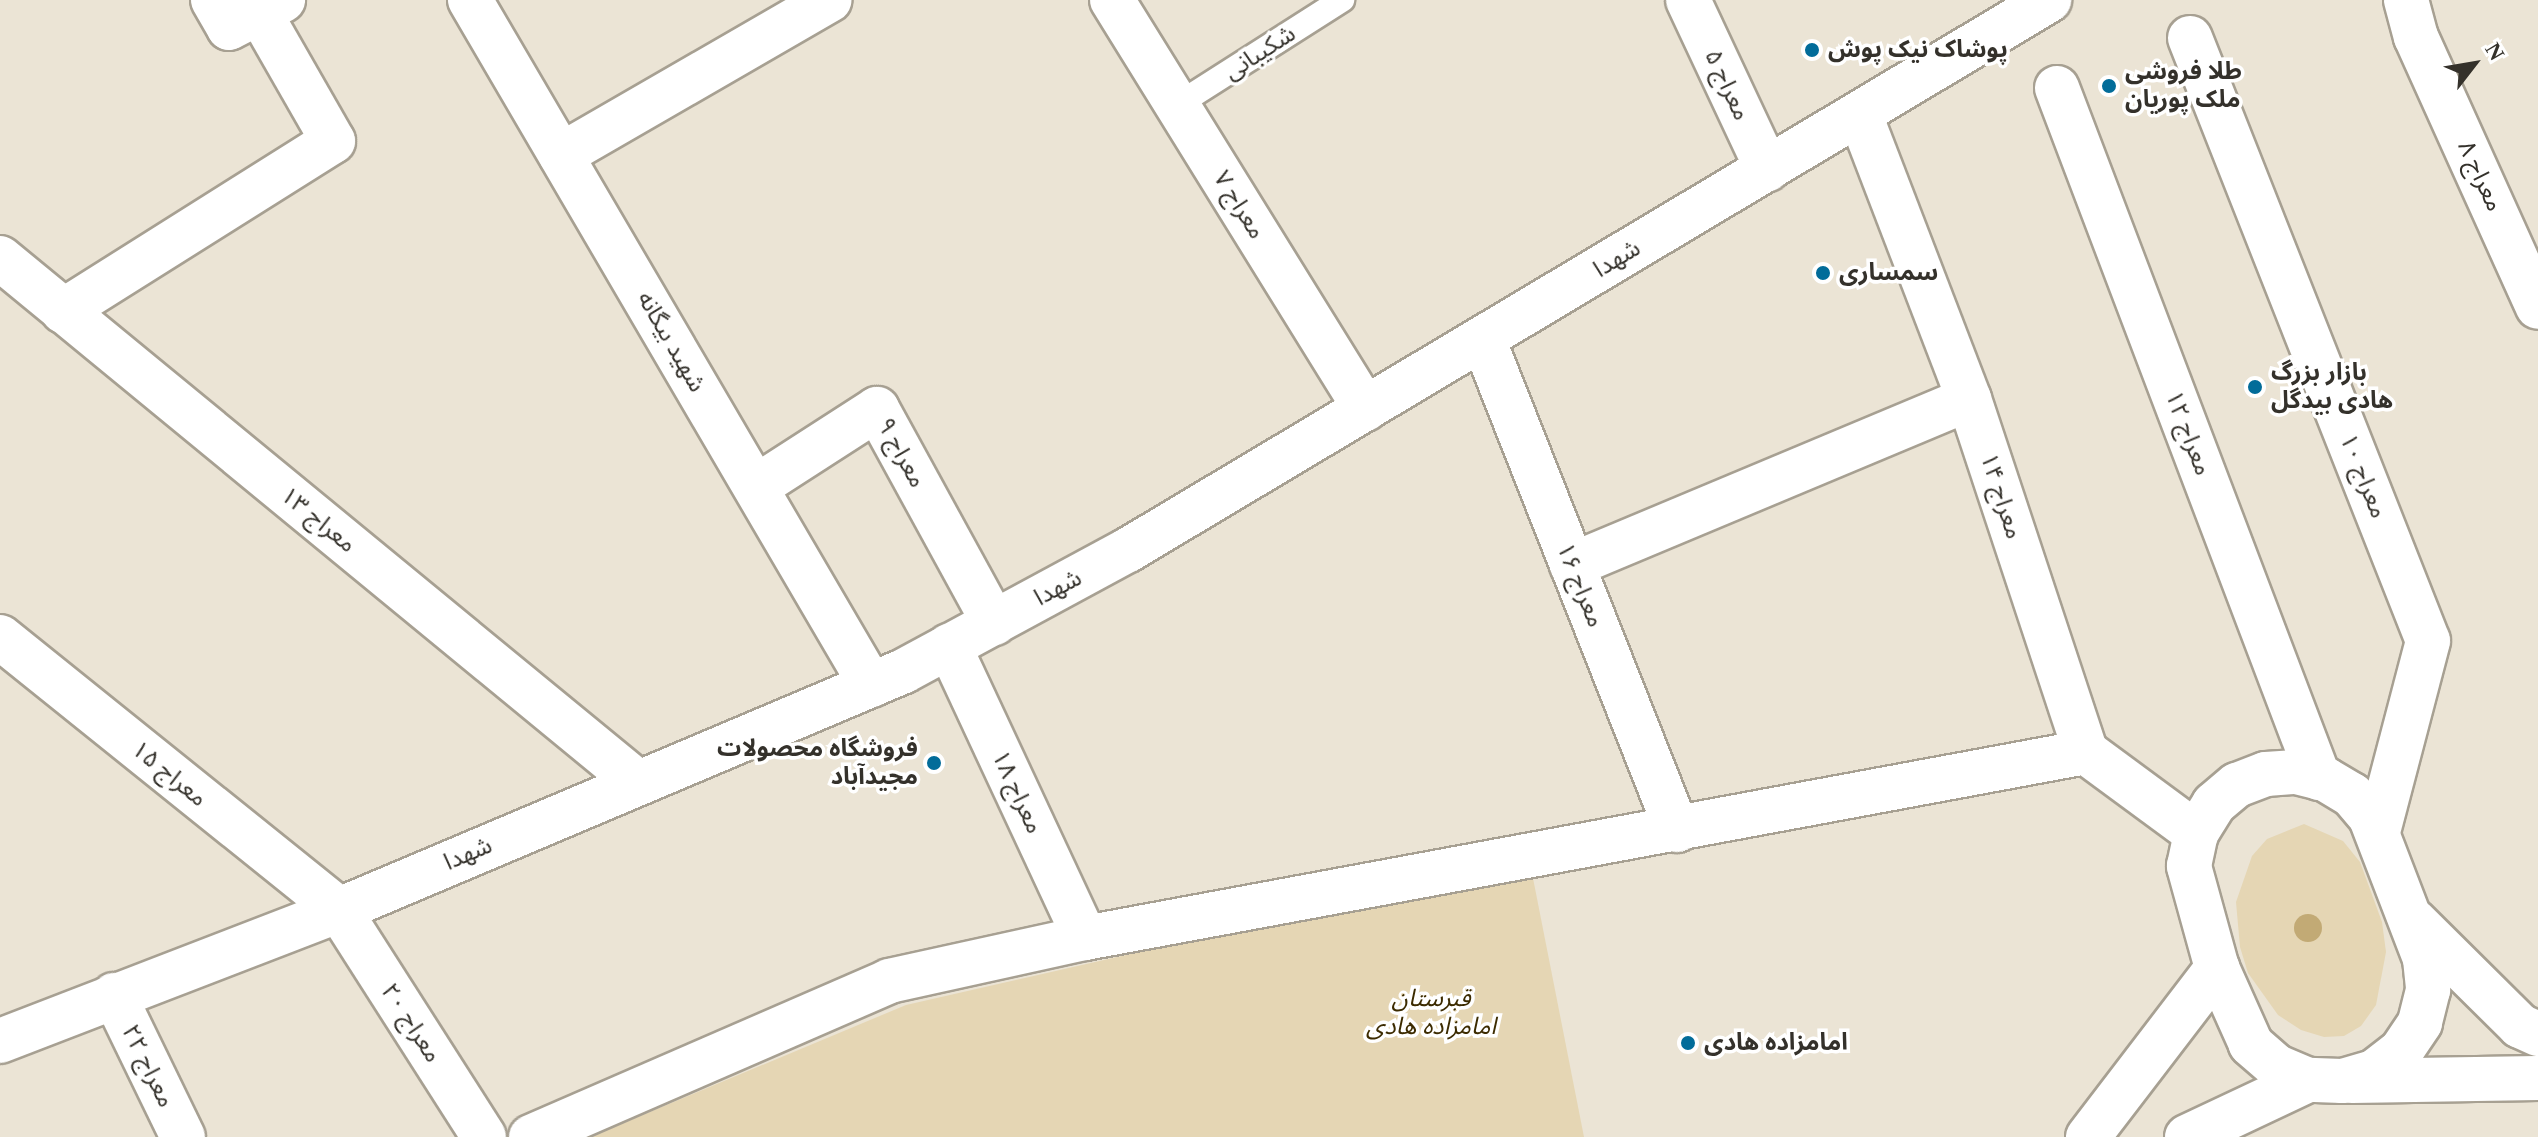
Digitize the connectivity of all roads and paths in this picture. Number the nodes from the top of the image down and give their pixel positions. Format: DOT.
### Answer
graph roads {
  1 [pos="213,0"];
  2 [pos="470,0"];
  3 [pos="829,0"];
  4 [pos="1112,0"];
  5 [pos="1342,0"];
  6 [pos="1688,0"];
  7 [pos="2406,0"];
  8 [pos="2035,4"];
  9 [pos="271,6"];
  10 [pos="2190,38"];
  11 [pos="2057,88"];
  12 [pos="1177,105"];
  13 [pos="1860,115"];
  14 [pos="561,155"];
  15 [pos="1767,169"];
  16 [pos="0,258"];
  17 [pos="2538,307"];
  18 [pos="63,311"];
  19 [pos="1483,339"];
  20 [pos="1969,399"];
  21 [pos="1366,409"];
  22 [pos="756,487"];
  23 [pos="1572,565"];
  24 [pos="994,623"];
  25 [pos="0,637"];
  26 [pos="949,646"];
  27 [pos="871,685"];
  28 [pos="2086,752"];
  29 [pos="2319,778"];
  30 [pos="637,782"];
  31 [pos="1677,830"];
  32 [pos="2378,832"];
  33 [pos="2196,833"];
  34 [pos="339,910"];
  35 [pos="2413,920"];
  36 [pos="1085,938"];
  37 [pos="2217,968"];
  38 [pos="114,995"];
  39 [pos="2538,1034"];
  40 [pos="0,1041"];
  41 [pos="2538,1078"];
  42 [pos="2325,1080"];
  43 [pos="183,1137"];
  44 [pos="484,1137"];
  45 [pos="531,1137"];
  46 [pos="2088,1137"];
  47 [pos="2187,1137"];
  1 -- 9 [label="street"];
  2 -- 14 [label="street, شهید بیگانه"];
  3 -- 14 [label="street"];
  4 -- 12 [label="street, معراج ۷"];
  5 -- 12 [label="lane, شکیبانی"];
  6 -- 15 [label="street, معراج ۵"];
  7 -- 17 [label="street, معراج ۸"];
  8 -- 13 [label="street, شهدا"];
  9 -- 18 [label="street"];
  10 -- 32 [label="street, معراج ۱۰"];
  11 -- 29 [label="street, معراج ۱۲"];
  12 -- 21 [label="street, معراج ۷"];
  13 -- 15 [label="street, شهدا"];
  13 -- 20 [label="street, معراج ۱۴"];
  14 -- 22 [label="street, شهید بیگانه"];
  15 -- 19 [label="street, شهدا"];
  16 -- 18 [label="street, معراج ۱۳"];
  18 -- 30 [label="street, معراج ۱۳"];
  19 -- 21 [label="street, شهدا"];
  19 -- 23 [label="street, معراج ۱۶"];
  20 -- 23 [label="street"];
  20 -- 28 [label="street, معراج ۱۴"];
  21 -- 24 [label="street, شهدا"];
  22 -- 24 [label="street, معراج ۹"];
  22 -- 27 [label="street, شهید بیگانه"];
  23 -- 31 [label="street, معراج ۱۶"];
  24 -- 26 [label="street, شهدا"];
  25 -- 34 [label="street, معراج ۱۵"];
  26 -- 27 [label="street, شهدا"];
  26 -- 36 [label="street, معراج ۱۸"];
  27 -- 30 [label="street, شهدا"];
  28 -- 31 [label="street"];
  28 -- 33 [label="street"];
  29 -- 32 [label="street"];
  29 -- 33 [label="street"];
  30 -- 34 [label="street, شهدا"];
  31 -- 36 [label="street"];
  32 -- 35 [label="street"];
  33 -- 37 [label="street"];
  34 -- 38 [label="street, شهدا"];
  34 -- 44 [label="street, معراج ۲۰"];
  35 -- 39 [label="street"];
  35 -- 42 [label="street"];
  36 -- 45 [label="street"];
  37 -- 42 [label="street"];
  37 -- 46 [label="street"];
  38 -- 40 [label="street, شهدا"];
  38 -- 43 [label="street, معراج ۲۲"];
  41 -- 42 [label="street"];
  42 -- 47 [label="street"];
}
